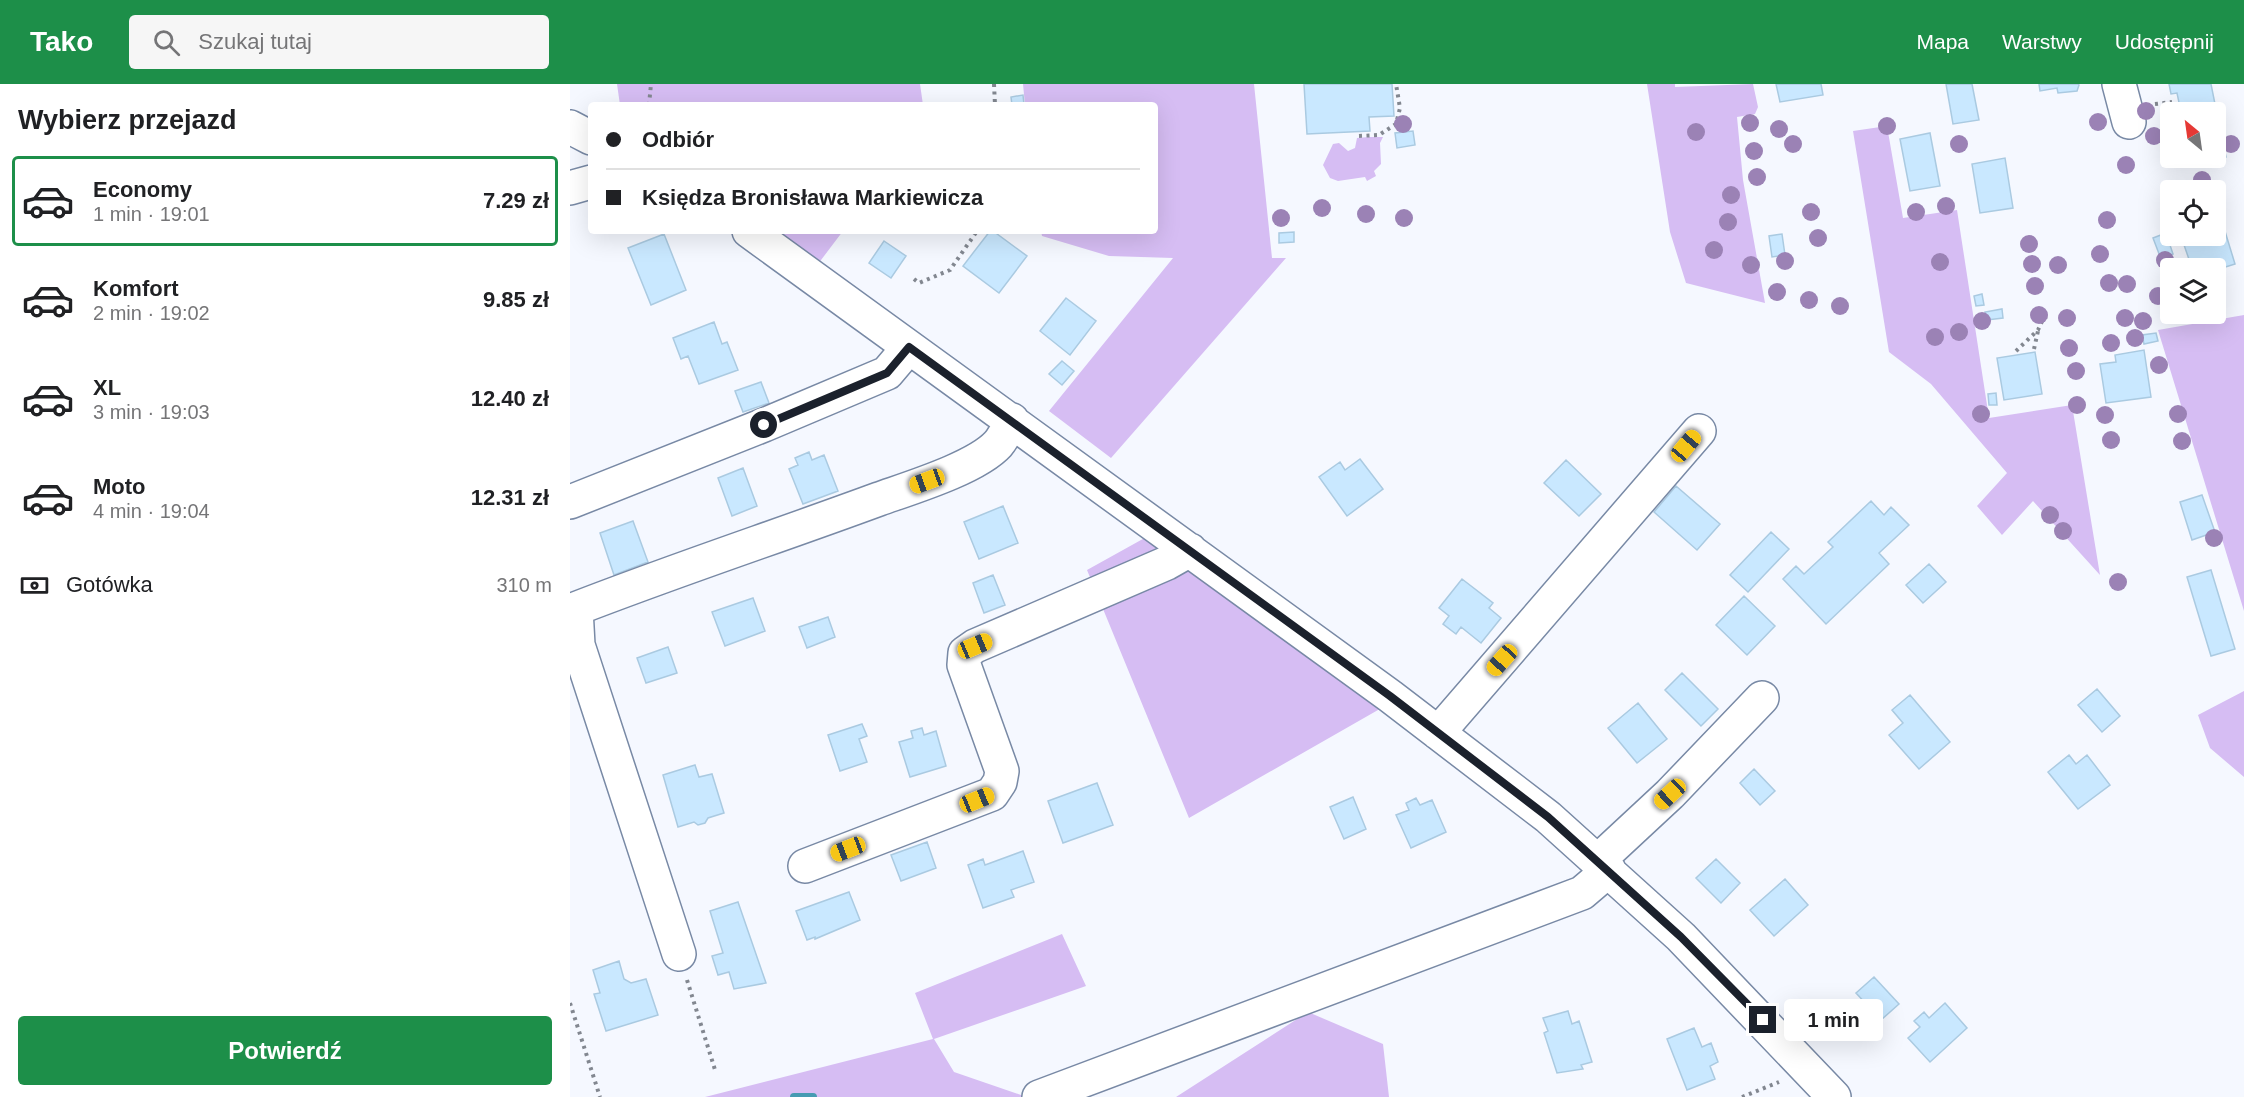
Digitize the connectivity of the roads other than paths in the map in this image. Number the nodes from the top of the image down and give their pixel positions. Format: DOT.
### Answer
graph roads {
  1 [pos="2119,84"];
  2 [pos="2128,122"];
  3 [pos="570,127"];
  4 [pos="588,136"];
  5 [pos="588,183"];
  6 [pos="570,188"];
  7 [pos="753,234"];
  8 [pos="909,347"];
  9 [pos="1012,420"];
  10 [pos="1699,430"];
  11 [pos="570,502"];
  12 [pos="1190,550"];
  13 [pos="573,610"];
  14 [pos="1762,698"];
  15 [pos="1438,733"];
  16 [pos="1604,865"];
  17 [pos="805,866"];
  18 [pos="678,954"];
  19 [pos="1039,1097"];
  20 [pos="1834,1097"];
  1 -- 2 [label="street"];
  3 -- 4 [label="street"];
  5 -- 6 [label="street"];
  7 -- 8 [label="street"];
  8 -- 9 [label="street"];
  8 -- 11 [label="street"];
  9 -- 12 [label="street"];
  9 -- 13 [label="street"];
  10 -- 15 [label="street"];
  12 -- 15 [label="street"];
  12 -- 17 [label="street"];
  13 -- 18 [label="street"];
  14 -- 16 [label="street"];
  15 -- 16 [label="street"];
  16 -- 19 [label="street"];
  16 -- 20 [label="street"];
}
